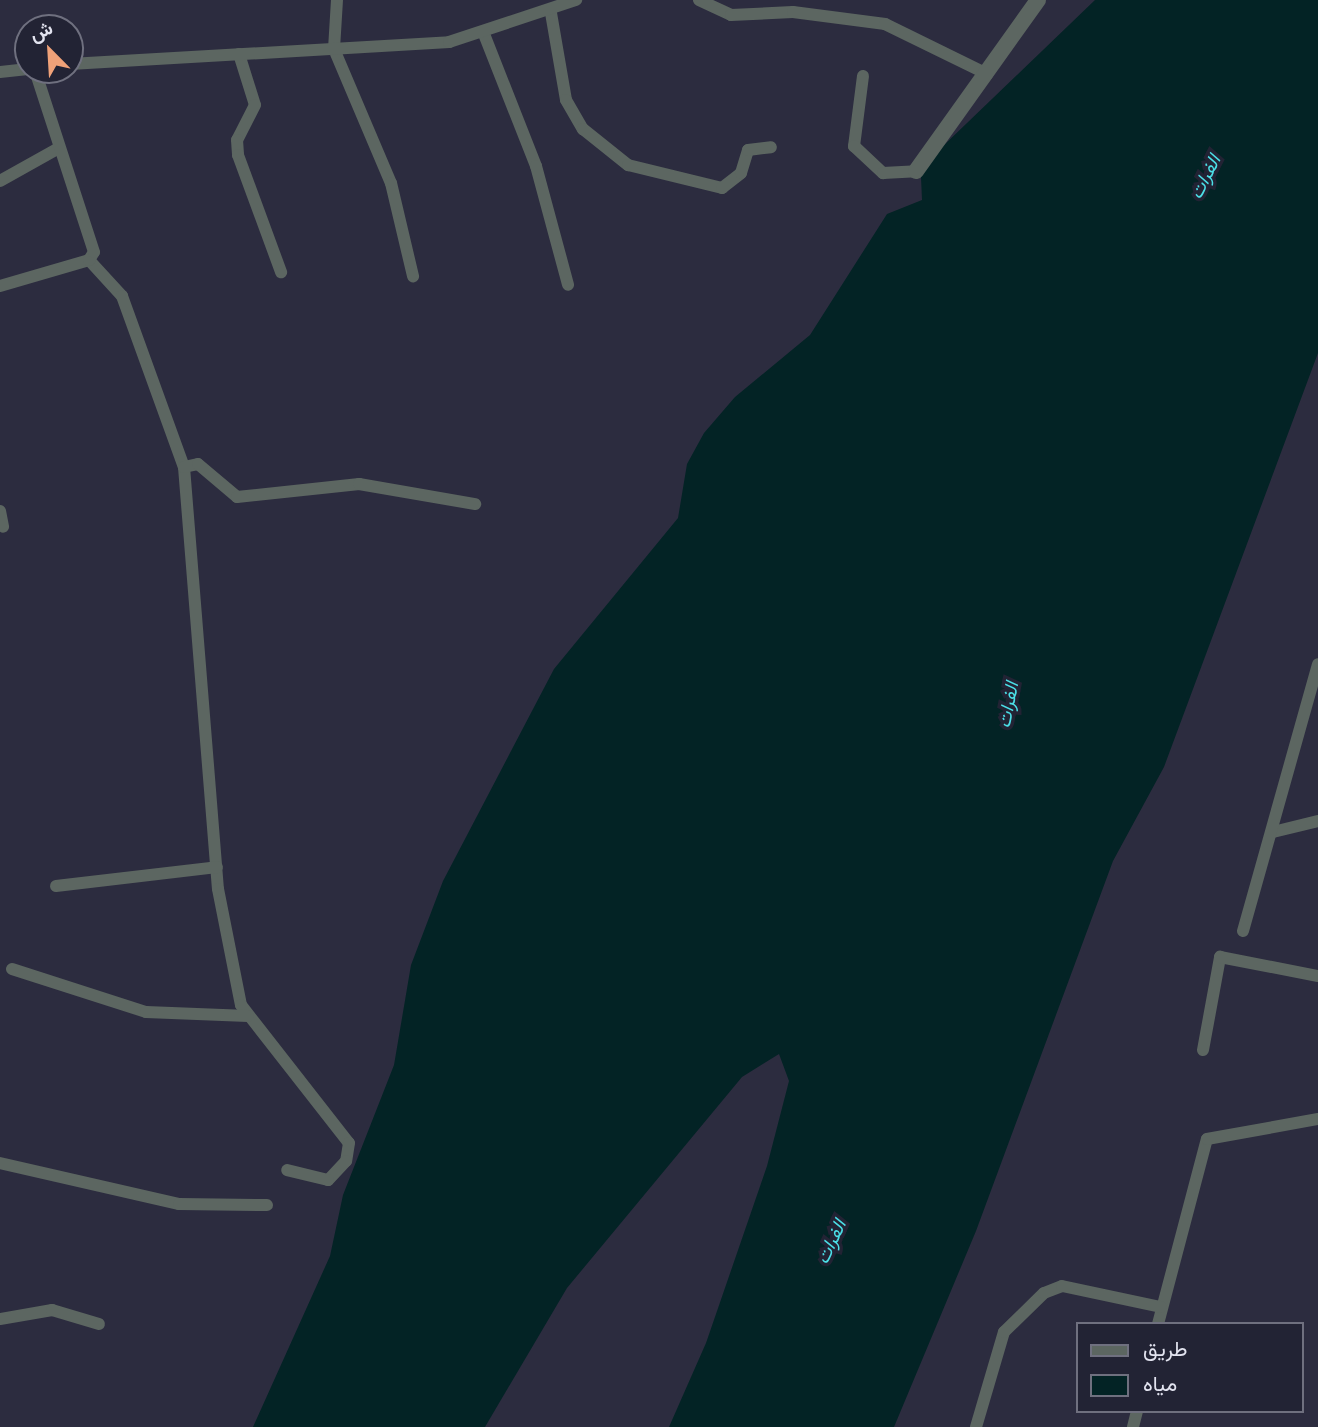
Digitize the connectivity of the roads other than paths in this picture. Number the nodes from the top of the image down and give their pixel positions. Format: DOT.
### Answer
graph roads {
  1 [pos="337,0"];
  2 [pos="576,0"];
  3 [pos="699,0"];
  4 [pos="1038,0"];
  5 [pos="551,13"];
  6 [pos="484,34"];
  7 [pos="334,49"];
  8 [pos="239,54"];
  9 [pos="84,63"];
  10 [pos="987,74"];
  11 [pos="863,76"];
  12 [pos="39,84"];
  13 [pos="771,147"];
  14 [pos="57,149"];
  15 [pos="916,171"];
  16 [pos="0,181"];
  17 [pos="89,260"];
  18 [pos="281,272"];
  19 [pos="413,276"];
  20 [pos="568,285"];
  21 [pos="0,286"];
  22 [pos="184,467"];
  23 [pos="475,504"];
  24 [pos="0,511"];
  25 [pos="3,527"];
  26 [pos="1318,664"];
  27 [pos="1312,703"];
  28 [pos="1318,821"];
  29 [pos="1273,832"];
  30 [pos="217,867"];
  31 [pos="56,886"];
  32 [pos="1243,931"];
  33 [pos="12,969"];
  34 [pos="1318,976"];
  35 [pos="248,1016"];
  36 [pos="1203,1050"];
  37 [pos="1318,1119"];
  38 [pos="0,1163"];
  39 [pos="287,1170"];
  40 [pos="267,1205"];
  41 [pos="1161,1307"];
  42 [pos="0,1319"];
  43 [pos="1158,1322"];
  44 [pos="99,1324"];
  45 [pos="976,1427"];
  1 -- 7 [label="street"];
  2 -- 5 [label="street"];
  3 -- 10 [label="street"];
  4 -- 10 [label="street"];
  5 -- 6 [label="street"];
  5 -- 13 [label="street"];
  6 -- 7 [label="street"];
  6 -- 20 [label="street"];
  7 -- 8 [label="street"];
  7 -- 19 [label="street"];
  8 -- 9 [label="street"];
  8 -- 18 [label="street"];
  10 -- 15 [label="street"];
  11 -- 15 [label="street"];
  12 -- 14 [label="street"];
  14 -- 16 [label="street"];
  14 -- 17 [label="street"];
  17 -- 21 [label="street"];
  17 -- 22 [label="street"];
  22 -- 23 [label="street"];
  22 -- 30 [label="street"];
  24 -- 25 [label="street"];
  26 -- 27 [label="street"];
  27 -- 29 [label="street"];
  28 -- 29 [label="street"];
  29 -- 32 [label="street"];
  30 -- 31 [label="street"];
  30 -- 35 [label="street"];
  33 -- 35 [label="street"];
  34 -- 36 [label="street"];
  35 -- 39 [label="street"];
  37 -- 41 [label="street"];
  38 -- 40 [label="street"];
  41 -- 43 [label="street"];
  41 -- 45 [label="street"];
  42 -- 44 [label="street"];
}
